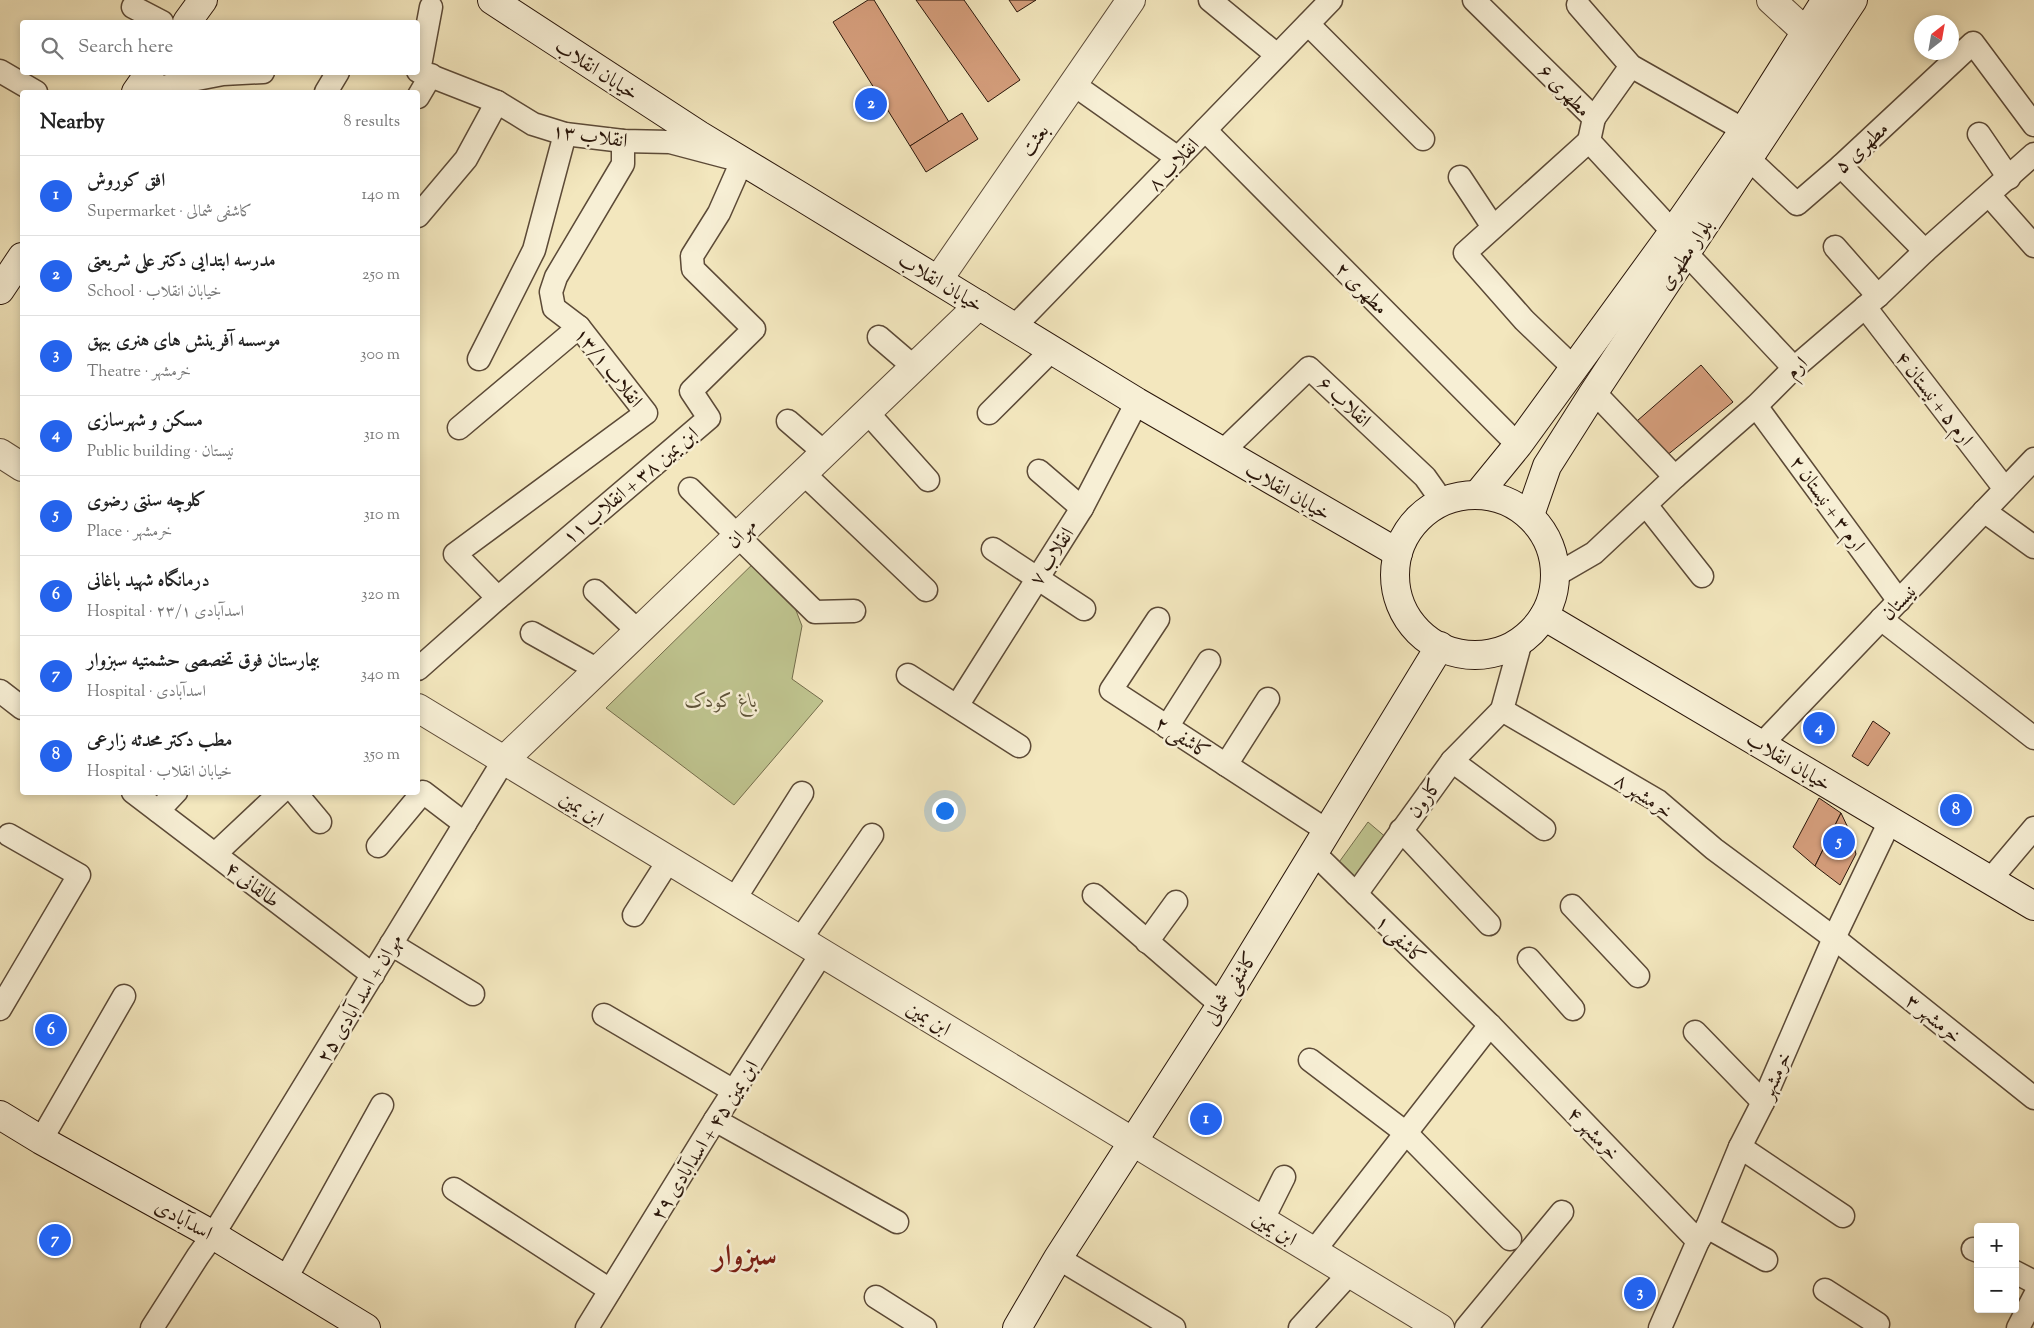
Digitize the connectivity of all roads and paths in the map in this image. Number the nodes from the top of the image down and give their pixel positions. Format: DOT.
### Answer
graph roads {
  1 [pos="203,0"];
  2 [pos="492,0"];
  3 [pos="1210,0"];
  4 [pos="1331,0"];
  5 [pos="1474,0"];
  6 [pos="1771,0"];
  7 [pos="1826,0"];
  8 [pos="1853,0"];
  9 [pos="1121,5"];
  10 [pos="1578,5"];
  11 [pos="133,7"];
  12 [pos="431,7"];
  13 [pos="158,20"];
  14 [pos="188,20"];
  15 [pos="1308,24"];
  16 [pos="1806,32"];
  17 [pos="1277,55"];
  18 [pos="1631,66"];
  19 [pos="0,71"];
  20 [pos="422,72"];
  21 [pos="148,75"];
  22 [pos="218,75"];
  23 [pos="336,75"];
  24 [pos="1073,84"];
  25 [pos="33,90"];
  26 [pos="137,90"];
  27 [pos="152,90"];
  28 [pos="327,90"];
  29 [pos="419,90"];
  30 [pos="497,102"];
  31 [pos="1594,118"];
  32 [pos="2034,125"];
  33 [pos="1205,130"];
  34 [pos="1744,130"];
  35 [pos="565,134"];
  36 [pos="1979,134"];
  37 [pos="1423,139"];
  38 [pos="623,141"];
  39 [pos="1589,141"];
  40 [pos="2034,154"];
  41 [pos="1178,158"];
  42 [pos="1749,159"];
  43 [pos="742,161"];
  44 [pos="1841,166"];
  45 [pos="1460,177"];
  46 [pos="2009,178"];
  47 [pos="1989,195"];
  48 [pos="420,214"];
  49 [pos="1493,227"];
  50 [pos="1680,242"];
  51 [pos="1835,246"];
  52 [pos="2034,246"];
  53 [pos="1925,251"];
  54 [pos="938,280"];
  55 [pos="1871,302"];
  56 [pos="978,305"];
  57 [pos="579,327"];
  58 [pos="1014,327"];
  59 [pos="879,337"];
  60 [pos="1052,350"];
  61 [pos="479,359"];
  62 [pos="914,367"];
  63 [pos="1574,368"];
  64 [pos="1794,368"];
  65 [pos="1594,392"];
  66 [pos="1137,402"];
  67 [pos="1756,406"];
  68 [pos="867,412"];
  69 [pos="989,413"];
  70 [pos="788,421"];
  71 [pos="458,428"];
  72 [pos="1518,445"];
  73 [pos="825,452"];
  74 [pos="1222,452"];
  75 [pos="0,453"];
  76 [pos="2034,458"];
  77 [pos="20,466"];
  78 [pos="1039,471"];
  79 [pos="803,474"];
  80 [pos="1675,477"];
  81 [pos="928,480"];
  82 [pos="690,489"];
  83 [pos="2005,489"];
  84 [pos="1478,494"];
  85 [pos="1442,502"];
  86 [pos="1646,505"];
  87 [pos="1082,508"];
  88 [pos="1984,511"];
  89 [pos="1530,516"];
  90 [pos="737,537"];
  91 [pos="2034,547"];
  92 [pos="993,549"];
  93 [pos="1398,553"];
  94 [pos="1556,574"];
  95 [pos="1702,576"];
  96 [pos="1037,578"];
  97 [pos="926,590"];
  98 [pos="595,591"];
  99 [pos="498,598"];
  100 [pos="1899,600"];
  101 [pos="1084,609"];
  102 [pos="854,611"];
  103 [pos="1544,616"];
  104 [pos="1158,619"];
  105 [pos="1881,619"];
  106 [pos="638,631"];
  107 [pos="532,633"];
  108 [pos="1521,641"];
  109 [pos="1440,646"];
  110 [pos="1209,661"];
  111 [pos="420,667"];
  112 [pos="598,670"];
  113 [pos="908,675"];
  114 [pos="0,691"];
  115 [pos="1268,699"];
  116 [pos="20,706"];
  117 [pos="957,706"];
  118 [pos="420,709"];
  119 [pos="1502,710"];
  120 [pos="1167,727"];
  121 [pos="2034,738"];
  122 [pos="1761,745"];
  123 [pos="1019,746"];
  124 [pos="504,760"];
  125 [pos="1452,761"];
  126 [pos="1226,765"];
  127 [pos="802,793"];
  128 [pos="420,794"];
  129 [pos="137,795"];
  130 [pos="173,795"];
  131 [pos="278,795"];
  132 [pos="298,795"];
  133 [pos="420,795"];
  134 [pos="158,811"];
  135 [pos="1890,821"];
  136 [pos="320,822"];
  137 [pos="465,824"];
  138 [pos="2034,828"];
  139 [pos="1544,829"];
  140 [pos="1401,830"];
  141 [pos="872,834"];
  142 [pos="9,835"];
  143 [pos="1320,841"];
  144 [pos="378,846"];
  145 [pos="215,854"];
  146 [pos="669,860"];
  147 [pos="1990,880"];
  148 [pos="1356,894"];
  149 [pos="1094,895"];
  150 [pos="734,900"];
  151 [pos="1176,902"];
  152 [pos="1572,906"];
  153 [pos="2034,906"];
  154 [pos="634,915"];
  155 [pos="1489,924"];
  156 [pos="1834,938"];
  157 [pos="1147,942"];
  158 [pos="391,944"];
  159 [pos="811,946"];
  160 [pos="1529,960"];
  161 [pos="373,975"];
  162 [pos="1638,976"];
  163 [pos="473,994"];
  164 [pos="124,996"];
  165 [pos="1221,1005"];
  166 [pos="0,1009"];
  167 [pos="1573,1009"];
  168 [pos="604,1015"];
  169 [pos="1490,1025"];
  170 [pos="1695,1032"];
  171 [pos="1310,1060"];
  172 [pos="734,1091"];
  173 [pos="2034,1098"];
  174 [pos="1763,1102"];
  175 [pos="382,1105"];
  176 [pos="0,1115"];
  177 [pos="715,1120"];
  178 [pos="1406,1133"];
  179 [pos="41,1140"];
  180 [pos="1133,1142"];
  181 [pos="1740,1147"];
  182 [pos="1284,1177"];
  183 [pos="454,1189"];
  184 [pos="1562,1212"];
  185 [pos="1843,1216"];
  186 [pos="1262,1221"];
  187 [pos="896,1222"];
  188 [pos="1703,1234"];
  189 [pos="214,1236"];
  190 [pos="1510,1239"];
  191 [pos="1314,1251"];
  192 [pos="1058,1258"];
  193 [pos="1766,1260"];
  194 [pos="1349,1274"];
  195 [pos="2019,1274"];
  196 [pos="285,1280"];
  197 [pos="2034,1282"];
  198 [pos="610,1290"];
  199 [pos="1825,1290"];
  200 [pos="876,1297"];
  201 [pos="2034,1297"];
  202 [pos="152,1328"];
  203 [pos="366,1328"];
  204 [pos="587,1328"];
  205 [pos="925,1328"];
  206 [pos="1017,1328"];
  207 [pos="1174,1328"];
  208 [pos="1300,1328"];
  209 [pos="1440,1328"];
  210 [pos="1466,1328"];
  211 [pos="1660,1328"];
  212 [pos="1876,1328"];
  213 [pos="2018,1328"];
  1 -- 14 [label="main road"];
  2 -- 43 [label="main road, خیابان انقلاب"];
  3 -- 17 [label="street"];
  4 -- 15 [label="street, انقلاب ۸"];
  5 -- 31 [label="street, مطهری ۶"];
  6 -- 16 [label="main road"];
  7 -- 16 [label="main road, بلوار مطهری"];
  8 -- 42 [label="main road, بلوار مطهری"];
  9 -- 24 [label="main road, بعثت"];
  10 -- 18 [label="street"];
  11 -- 13 [label="street"];
  12 -- 20 [label="street"];
  15 -- 17 [label="street, انقلاب ۸"];
  15 -- 37 [label="street"];
  16 -- 34 [label="main road, بلوار مطهری"];
  17 -- 33 [label="street, انقلاب ۸"];
  18 -- 31 [label="street"];
  18 -- 34 [label="street"];
  19 -- 25 [label="street"];
  20 -- 29 [label="street"];
  20 -- 30 [label="street, انقلاب ۱۳"];
  21 -- 26 [label="main road"];
  22 -- 27 [label="street"];
  23 -- 28 [label="street"];
  24 -- 41 [label="street"];
  24 -- 54 [label="main road, بعثت"];
  30 -- 35 [label="street, انقلاب ۱۳"];
  30 -- 48 [label="street"];
  31 -- 39 [label="street, مطهری ۶"];
  32 -- 44 [label="street, مطهری ۵"];
  33 -- 41 [label="street, انقلاب ۸"];
  33 -- 72 [label="street, مطهری ۲"];
  34 -- 50 [label="main road, بلوار مطهری"];
  35 -- 38 [label="street, انقلاب ۱۳"];
  35 -- 61 [label="street"];
  36 -- 46 [label="street"];
  38 -- 43 [label="street, انقلاب ۱۳"];
  38 -- 57 [label="street, انقلاب ۱۳/۱"];
  39 -- 49 [label="street"];
  39 -- 50 [label="street, مطهری ۶"];
  40 -- 46 [label="street, ارم"];
  41 -- 58 [label="street, انقلاب ۸"];
  42 -- 44 [label="street, مطهری ۵"];
  42 -- 50 [label="main road, بلوار مطهری"];
  43 -- 54 [label="main road, خیابان انقلاب"];
  43 -- 99 [label="street, ابن یمین ۳۸ + انقلاب ۱۱"];
  44 -- 53 [label="street"];
  45 -- 49 [label="street"];
  46 -- 47 [label="street, ارم"];
  47 -- 52 [label="street"];
  47 -- 53 [label="street, ارم"];
  49 -- 63 [label="street"];
  50 -- 63 [label="main road, بلوار مطهری"];
  50 -- 64 [label="street, مطهری ۶"];
  50 -- 65 [label="main road, بلوار مطهری"];
  51 -- 55 [label="street, ارم ۵ + نیستان ۴"];
  53 -- 55 [label="street, ارم"];
  54 -- 56 [label="main road, خیابان انقلاب"];
  55 -- 64 [label="street, ارم"];
  55 -- 83 [label="street, ارم ۵ + نیستان ۴"];
  56 -- 58 [label="main road, خیابان انقلاب"];
  56 -- 62 [label="main road, مهران"];
  57 -- 71 [label="street"];
  57 -- 99 [label="street, انقلاب ۱۳/۱"];
  58 -- 60 [label="main road, خیابان انقلاب"];
  59 -- 62 [label="street"];
  60 -- 66 [label="main road, خیابان انقلاب"];
  60 -- 69 [label="street"];
  62 -- 68 [label="main road, مهران"];
  63 -- 72 [label="main road, بلوار مطهری"];
  64 -- 67 [label="street, ارم"];
  65 -- 80 [label="street"];
  65 -- 89 [label="main road, بلوار مطهری"];
  66 -- 74 [label="main road, خیابان انقلاب"];
  66 -- 87 [label="street, انقلاب ۷"];
  67 -- 80 [label="street, ارم"];
  67 -- 100 [label="street, ارم ۳ + نیستان ۲"];
  68 -- 73 [label="main road, مهران"];
  68 -- 81 [label="street"];
  70 -- 73 [label="street"];
  72 -- 84 [label="main road, بلوار مطهری"];
  73 -- 79 [label="main road, مهران"];
  74 -- 85 [label="street, انقلاب ۶"];
  74 -- 93 [label="main road, خیابان انقلاب"];
  75 -- 77 [label="main road"];
  76 -- 83 [label="street, نیستان"];
  78 -- 87 [label="street"];
  79 -- 90 [label="main road, مهران"];
  79 -- 97 [label="street"];
  80 -- 86 [label="street, ارم"];
  82 -- 90 [label="street"];
  83 -- 88 [label="street, نیستان"];
  84 -- 85 [label="main road"];
  84 -- 89 [label="main road"];
  85 -- 93 [label="main road"];
  86 -- 94 [label="street, ارم"];
  86 -- 95 [label="street"];
  87 -- 96 [label="street, انقلاب ۷"];
  88 -- 91 [label="street"];
  88 -- 100 [label="street, نیستان"];
  89 -- 94 [label="main road"];
  90 -- 102 [label="street"];
  90 -- 106 [label="main road, مهران"];
  92 -- 96 [label="street"];
  93 -- 109 [label="main road"];
  94 -- 103 [label="main road"];
  96 -- 101 [label="street"];
  96 -- 117 [label="street, انقلاب ۷"];
  98 -- 106 [label="street"];
  99 -- 111 [label="street, ابن یمین ۳۸ + انقلاب ۱۱"];
  100 -- 105 [label="street, نیستان"];
  103 -- 108 [label="main road"];
  103 -- 122 [label="main road, خیابان انقلاب"];
  104 -- 120 [label="street, کاشفی ۲"];
  105 -- 121 [label="street"];
  105 -- 122 [label="street, نیستان"];
  106 -- 112 [label="main road, مهران"];
  107 -- 112 [label="street"];
  108 -- 109 [label="main road"];
  108 -- 119 [label="street"];
  109 -- 143 [label="main road, کاشفی شمالی"];
  110 -- 120 [label="street"];
  112 -- 124 [label="main road, مهران"];
  113 -- 117 [label="street"];
  114 -- 116 [label="street"];
  115 -- 126 [label="street"];
  117 -- 123 [label="street"];
  118 -- 124 [label="main road, ابن یمین"];
  119 -- 125 [label="street, کارون"];
  119 -- 156 [label="street, خرمشهر ۸"];
  120 -- 126 [label="street, کاشفی ۲"];
  122 -- 135 [label="main road, خیابان انقلاب"];
  124 -- 137 [label="street, مهران + اسد آبادی ۲۵"];
  124 -- 146 [label="main road, ابن یمین"];
  125 -- 139 [label="street"];
  125 -- 140 [label="street, کارون"];
  126 -- 143 [label="street, کاشفی ۲"];
  127 -- 150 [label="street"];
  128 -- 137 [label="street"];
  129 -- 134 [label="street, طالقانی ۴"];
  130 -- 134 [label="street"];
  131 -- 145 [label="street"];
  132 -- 136 [label="street"];
  133 -- 144 [label="street"];
  134 -- 145 [label="street, طالقانی ۴"];
  135 -- 147 [label="main road, خیابان انقلاب"];
  135 -- 156 [label="street, خرمشهر"];
  137 -- 158 [label="street, مهران + اسد آبادی ۲۵"];
  138 -- 147 [label="street"];
  140 -- 148 [label="street, کارون"];
  140 -- 155 [label="street"];
  141 -- 159 [label="street, ابن یمین ۴۵ + اسدآبادی ۲۹"];
  142 -- 166 [label="street"];
  143 -- 148 [label="street, کاشفی ۱"];
  143 -- 165 [label="main road, کاشفی شمالی"];
  145 -- 161 [label="street, طالقانی ۴"];
  146 -- 150 [label="main road, ابن یمین"];
  146 -- 154 [label="street"];
  147 -- 153 [label="main road, خیابان انقلاب"];
  148 -- 169 [label="street, کاشفی ۱"];
  149 -- 157 [label="street"];
  150 -- 159 [label="main road, ابن یمین"];
  151 -- 157 [label="street"];
  152 -- 162 [label="street"];
  156 -- 173 [label="street, خرمشهر ۳"];
  156 -- 174 [label="street, خرمشهر"];
  157 -- 165 [label="street"];
  158 -- 161 [label="street, مهران + اسد آبادی ۲۵"];
  158 -- 163 [label="street"];
  159 -- 172 [label="street, ابن یمین ۴۵ + اسدآبادی ۲۹"];
  159 -- 180 [label="main road, ابن یمین"];
  160 -- 167 [label="street"];
  161 -- 189 [label="street, مهران + اسد آبادی ۲۵"];
  164 -- 179 [label="street"];
  165 -- 180 [label="main road, کاشفی شمالی"];
  168 -- 172 [label="street"];
  169 -- 178 [label="street"];
  169 -- 188 [label="street, خرمشهر ۴"];
  170 -- 174 [label="street"];
  171 -- 178 [label="street"];
  172 -- 177 [label="street, ابن یمین ۴۵ + اسدآبادی ۲۹"];
  174 -- 181 [label="street, خرمشهر"];
  175 -- 196 [label="street"];
  176 -- 179 [label="main road, اسدآبادی"];
  177 -- 187 [label="street"];
  177 -- 198 [label="street, ابن یمین ۴۵ + اسدآبادی ۲۹"];
  178 -- 190 [label="street"];
  178 -- 191 [label="street"];
  179 -- 189 [label="main road, اسدآبادی"];
  180 -- 186 [label="main road, ابن یمین"];
  180 -- 192 [label="main road, کاشفی شمالی"];
  181 -- 185 [label="street"];
  181 -- 188 [label="street, خرمشهر"];
  182 -- 186 [label="street"];
  183 -- 198 [label="street"];
  184 -- 210 [label="street"];
  186 -- 191 [label="main road, ابن یمین"];
  188 -- 193 [label="street, خرمشهر ۴"];
  188 -- 211 [label="street, خرمشهر"];
  189 -- 196 [label="main road, اسدآبادی"];
  189 -- 202 [label="street, مهران + اسد آبادی ۲۵"];
  191 -- 194 [label="main road, ابن یمین"];
  192 -- 206 [label="main road, کاشفی شمالی"];
  192 -- 207 [label="street"];
  194 -- 208 [label="street"];
  194 -- 209 [label="main road, ابن یمین"];
  195 -- 197 [label="street"];
  196 -- 203 [label="main road, اسدآبادی"];
  198 -- 204 [label="street, ابن یمین ۴۵ + اسدآبادی ۲۹"];
  199 -- 212 [label="street"];
  200 -- 205 [label="street"];
  201 -- 213 [label="street"];
}
